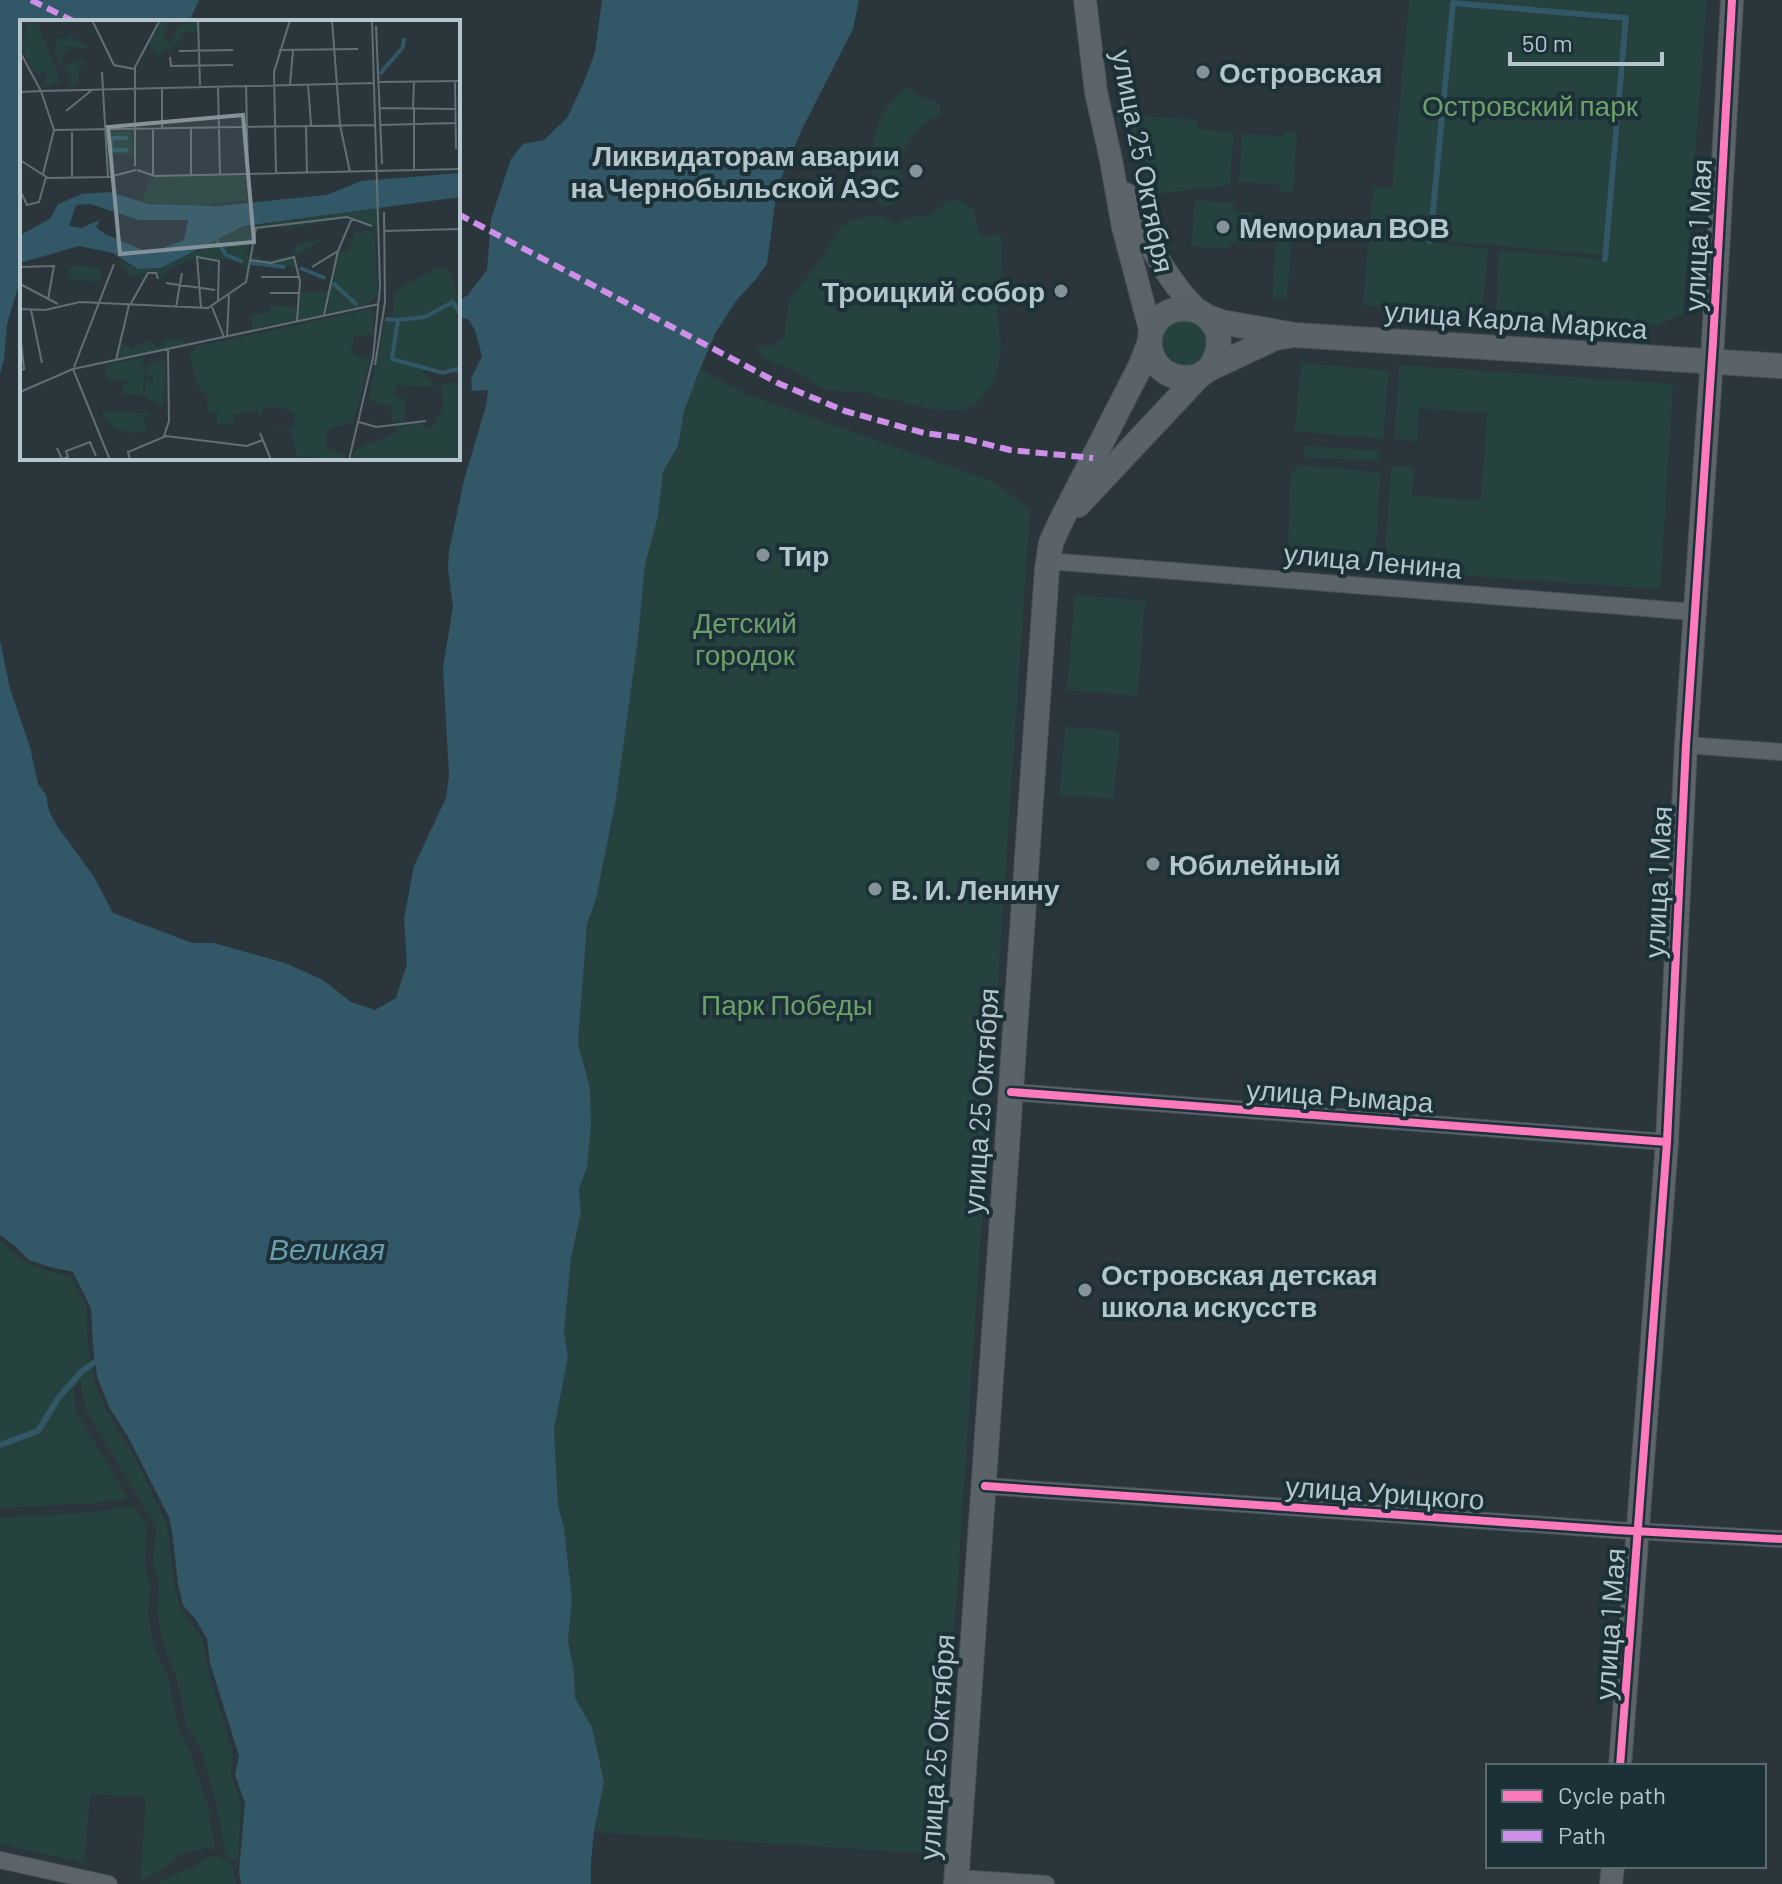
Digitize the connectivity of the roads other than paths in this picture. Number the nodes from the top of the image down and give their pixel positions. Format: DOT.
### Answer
graph roads {
  1 [pos="1085,0"];
  2 [pos="1732,0"];
  3 [pos="1111,160"];
  4 [pos="1203,314"];
  5 [pos="1295,335"];
  6 [pos="1150,338"];
  7 [pos="1712,361"];
  8 [pos="1782,366"];
  9 [pos="1204,372"];
  10 [pos="1059,525"];
  11 [pos="1048,561"];
  12 [pos="1695,612"];
  13 [pos="1686,745"];
  14 [pos="1782,752"];
  15 [pos="1011,1092"];
  16 [pos="1667,1142"];
  17 [pos="985,1486"];
  18 [pos="1637,1532"];
  19 [pos="1782,1539"];
  20 [pos="1620,1764"];
  21 [pos="0,1860"];
  22 [pos="956,1881"];
  23 [pos="109,1884"];
  24 [pos="1046,1884"];
  1 -- 3 [label="street, улица 25 Октября"];
  2 -- 7 [label="street, улица 1 Мая"];
  3 -- 4 [label="street"];
  3 -- 6 [label="street, улица 25 Октября"];
  4 -- 5 [label="main road"];
  4 -- 6 [label="main road"];
  4 -- 9 [label="main road"];
  5 -- 7 [label="main road, улица Карла Маркса"];
  5 -- 9 [label="main road"];
  6 -- 9 [label="main road"];
  6 -- 10 [label="main road, улица 25 Октября"];
  7 -- 8 [label="main road, улица Карла Маркса"];
  7 -- 12 [label="street, улица 1 Мая"];
  9 -- 10 [label="main road"];
  10 -- 11 [label="main road, улица 25 Октября"];
  11 -- 12 [label="street, улица Ленина"];
  11 -- 15 [label="main road, улица 25 Октября"];
  12 -- 13 [label="street, улица 1 Мая"];
  13 -- 14 [label="street"];
  13 -- 16 [label="street, улица 1 Мая"];
  15 -- 16 [label="street, улица Рымара"];
  15 -- 17 [label="main road, улица 25 Октября"];
  16 -- 18 [label="street, улица 1 Мая"];
  17 -- 18 [label="street, улица Урицкого"];
  17 -- 22 [label="main road, улица 25 Октября"];
  18 -- 19 [label="street, улица Урицкого"];
  18 -- 20 [label="street, улица 1 Мая"];
  21 -- 23 [label="street"];
  22 -- 24 [label="street"];
}
